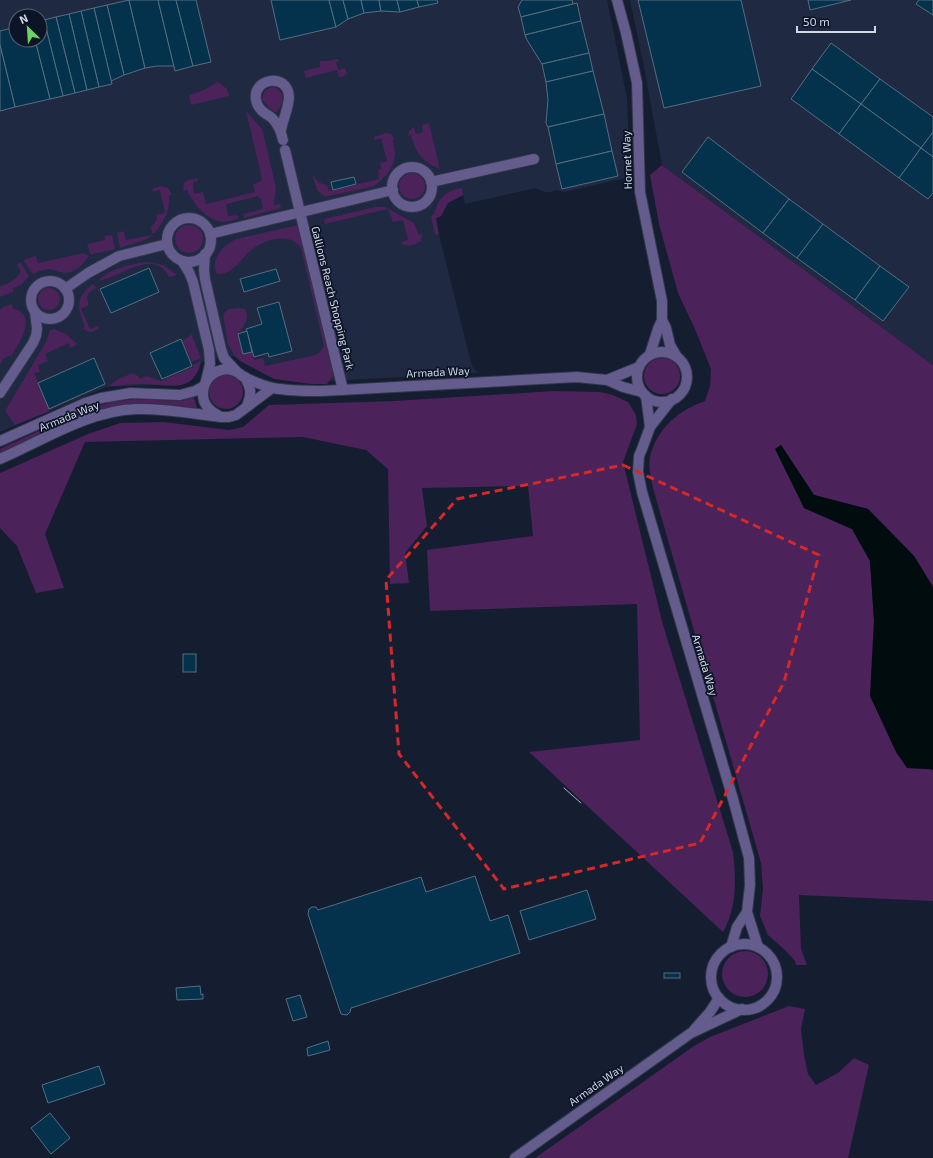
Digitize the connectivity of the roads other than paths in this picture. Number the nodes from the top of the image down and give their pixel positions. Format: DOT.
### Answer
graph roads {
  1 [pos="617,0"];
  2 [pos="283,140"];
  3 [pos="534,159"];
  4 [pos="432,182"];
  5 [pos="393,190"];
  6 [pos="300,213"];
  7 [pos="210,234"];
  8 [pos="167,244"];
  9 [pos="205,254"];
  10 [pos="182,261"];
  11 [pos="65,289"];
  12 [pos="35,312"];
  13 [pos="662,320"];
  14 [pos="650,354"];
  15 [pos="677,357"];
  16 [pos="639,367"];
  17 [pos="236,371"];
  18 [pos="245,377"];
  19 [pos="607,380"];
  20 [pos="205,384"];
  21 [pos="272,388"];
  22 [pos="343,390"];
  23 [pos="0,393"];
  24 [pos="644,394"];
  25 [pos="672,399"];
  26 [pos="247,406"];
  27 [pos="221,417"];
  28 [pos="650,427"];
  29 [pos="0,441"];
  30 [pos="0,459"];
  31 [pos="747,912"];
  32 [pos="731,947"];
  33 [pos="758,947"];
  34 [pos="719,998"];
  35 [pos="742,1009"];
  36 [pos="691,1033"];
  37 [pos="515,1158"];
  1 -- 13 [label="street, Hornet Way"];
  2 -- 2 [label="street, Gallions Reach Shopping Park"];
  2 -- 6 [label="street, Gallions Reach Shopping Park"];
  3 -- 4 [label="street"];
  4 -- 5 [label="street"];
  4 -- 5 [label="street"];
  5 -- 6 [label="street"];
  6 -- 7 [label="street"];
  6 -- 22 [label="street, Gallions Reach Shopping Park"];
  7 -- 8 [label="street"];
  7 -- 9 [label="street"];
  8 -- 10 [label="street"];
  8 -- 11 [label="street"];
  9 -- 10 [label="street"];
  9 -- 17 [label="street"];
  10 -- 20 [label="street"];
  11 -- 12 [label="street"];
  11 -- 12 [label="street"];
  12 -- 23 [label="street"];
  13 -- 14 [label="street, Hornet Way"];
  13 -- 15 [label="street, Hornet Way"];
  14 -- 15 [label="street"];
  14 -- 16 [label="street, Armada Way"];
  15 -- 25 [label="street, Armada Way"];
  16 -- 19 [label="street, Armada Way"];
  16 -- 24 [label="street, Armada Way"];
  17 -- 18 [label="street, Armada Way"];
  17 -- 20 [label="street, Armada Way"];
  18 -- 21 [label="street, Armada Way"];
  18 -- 26 [label="street"];
  19 -- 22 [label="street, Armada Way"];
  19 -- 24 [label="street, Armada Way"];
  20 -- 27 [label="street"];
  20 -- 29 [label="street, Armada Way"];
  21 -- 22 [label="street, Armada Way"];
  21 -- 26 [label="street, Armada Way"];
  24 -- 25 [label="street, Armada Way"];
  24 -- 28 [label="street, Armada Way"];
  25 -- 28 [label="street, Armada Way"];
  26 -- 27 [label="street, Armada Way"];
  27 -- 30 [label="street, Armada Way"];
  28 -- 31 [label="street, Armada Way"];
  31 -- 32 [label="street, Armada Way"];
  31 -- 33 [label="street, Armada Way"];
  32 -- 33 [label="street"];
  32 -- 34 [label="street"];
  33 -- 35 [label="street, Armada Way"];
  34 -- 35 [label="street"];
  34 -- 36 [label="street, Armada Way"];
  35 -- 36 [label="street, Armada Way"];
  36 -- 37 [label="street, Armada Way"];
}
